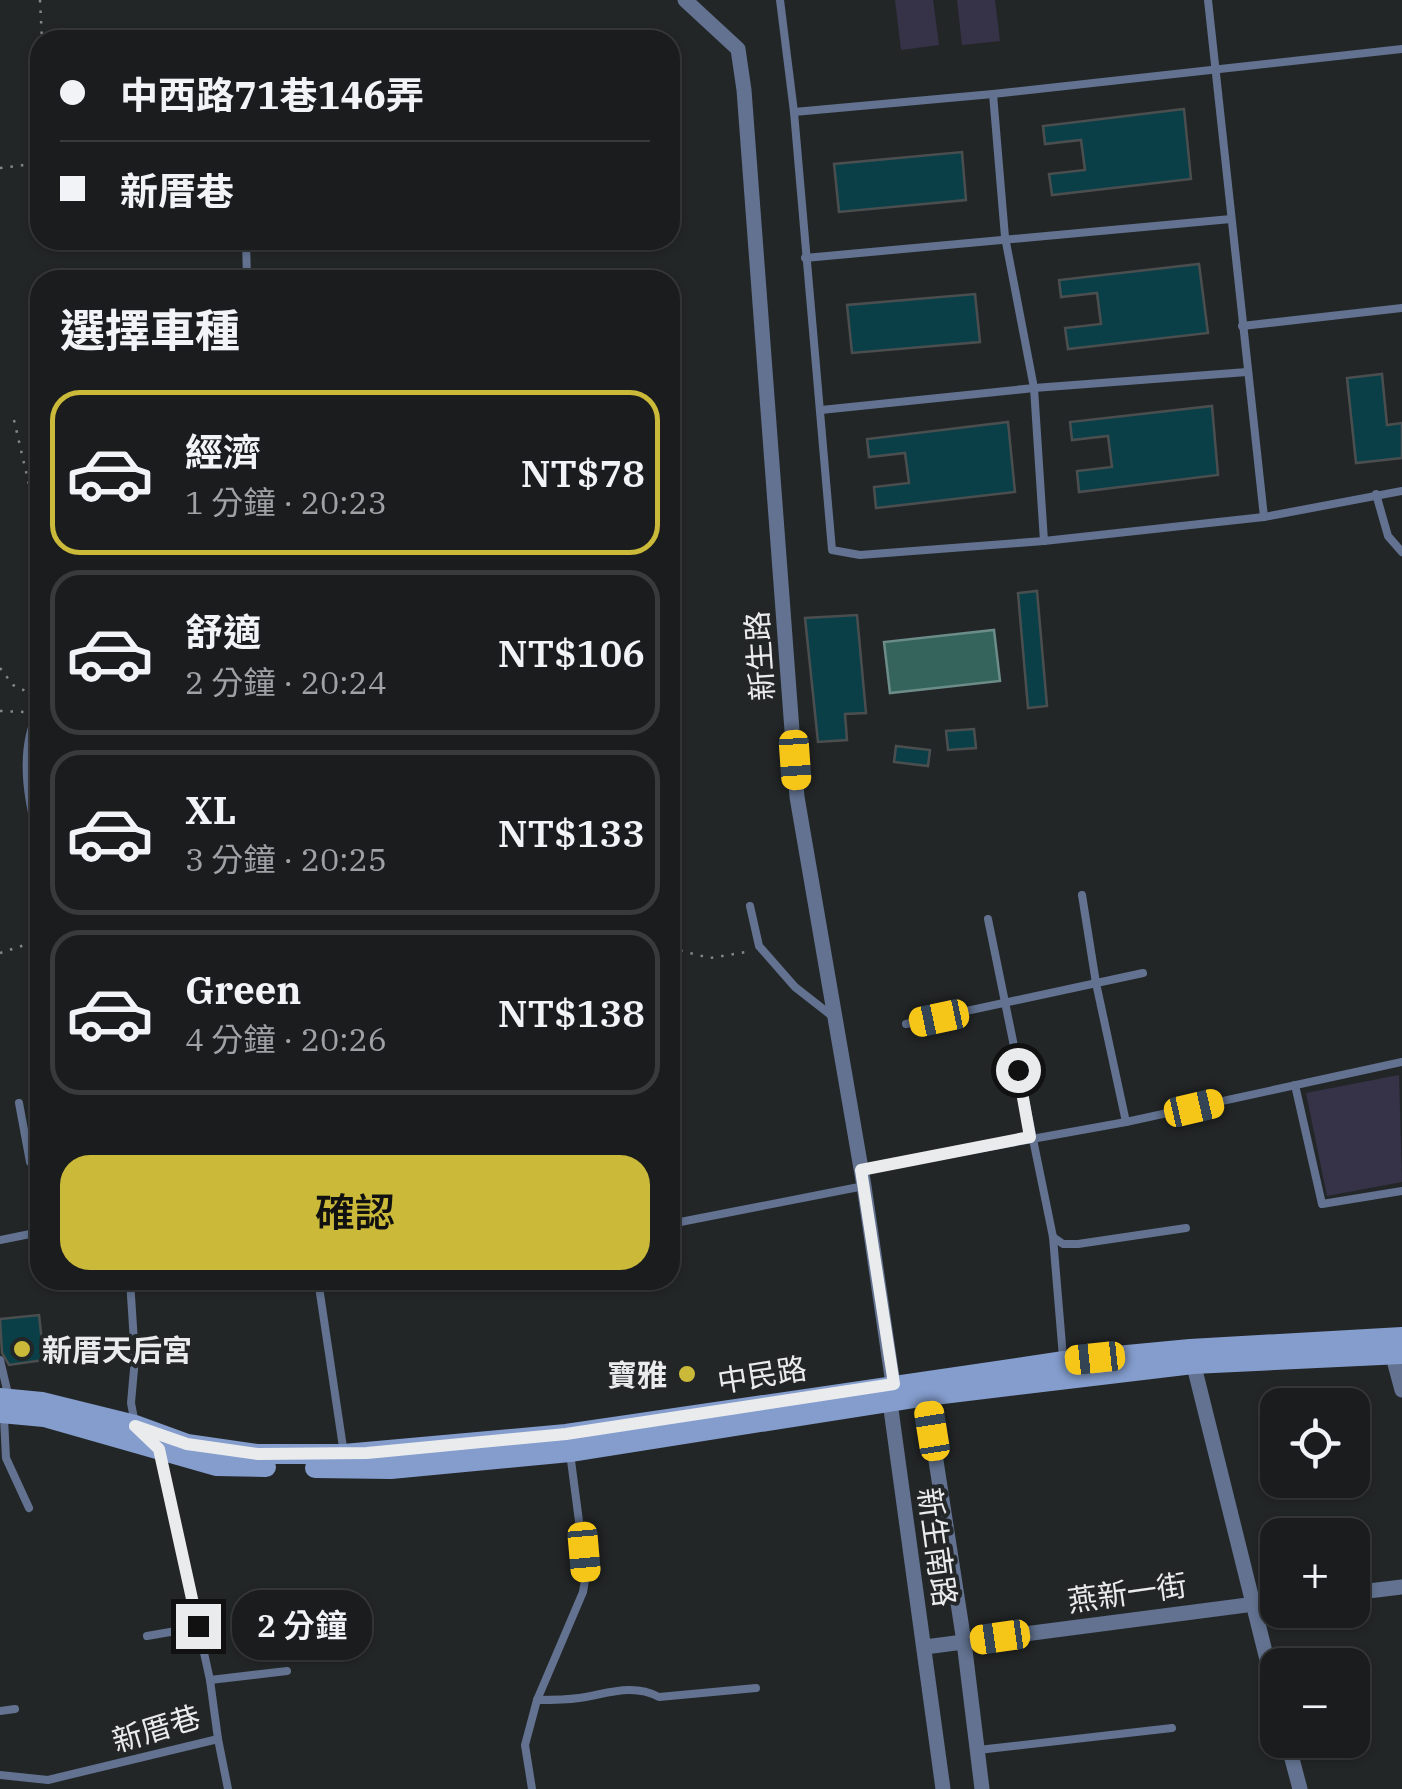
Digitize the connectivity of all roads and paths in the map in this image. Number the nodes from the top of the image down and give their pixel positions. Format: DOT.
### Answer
graph roads {
  1 [pos="40,0"];
  2 [pos="685,0"];
  3 [pos="780,0"];
  4 [pos="1208,0"];
  5 [pos="42,30"];
  6 [pos="1402,49"];
  7 [pos="1216,70"];
  8 [pos="993,94"];
  9 [pos="794,112"];
  10 [pos="30,164"];
  11 [pos="0,168"];
  12 [pos="1231,218"];
  13 [pos="1005,237"];
  14 [pos="805,258"];
  15 [pos="1402,308"];
  16 [pos="1242,326"];
  17 [pos="1247,372"];
  18 [pos="1034,388"];
  19 [pos="821,410"];
  20 [pos="14,420"];
  21 [pos="30,489"];
  22 [pos="1402,491"];
  23 [pos="1376,494"];
  24 [pos="1264,517"];
  25 [pos="1044,541"];
  26 [pos="1402,552"];
  27 [pos="0,668"];
  28 [pos="30,694"];
  29 [pos="30,710"];
  30 [pos="0,711"];
  31 [pos="30,730"];
  32 [pos="30,810"];
  33 [pos="1082,895"];
  34 [pos="750,906"];
  35 [pos="988,919"];
  36 [pos="30,943"];
  37 [pos="759,946"];
  38 [pos="680,950"];
  39 [pos="0,953"];
  40 [pos="1142,973"];
  41 [pos="1096,984"];
  42 [pos="1004,1004"];
  43 [pos="836,1018"];
  44 [pos="906,1024"];
  45 [pos="1402,1062"];
  46 [pos="1295,1085"];
  47 [pos="20,1102"];
  48 [pos="1126,1122"];
  49 [pos="1030,1137"];
  50 [pos="30,1162"];
  51 [pos="863,1178"];
  52 [pos="1402,1192"];
  53 [pos="680,1222"];
  54 [pos="1186,1228"];
  55 [pos="30,1234"];
  56 [pos="1053,1237"];
  57 [pos="0,1240"];
  58 [pos="131,1290"];
  59 [pos="320,1290"];
  60 [pos="1396,1347"];
  61 [pos="1191,1356"];
  62 [pos="0,1360"];
  63 [pos="1064,1362"];
  64 [pos="1402,1390"];
  65 [pos="892,1393"];
  66 [pos="926,1396"];
  67 [pos="3,1405"];
  68 [pos="135,1426"];
  69 [pos="568,1443"];
  70 [pos="159,1449"];
  71 [pos="345,1461"];
  72 [pos="29,1508"];
  73 [pos="1402,1587"];
  74 [pos="1370,1590"];
  75 [pos="1260,1603"];
  76 [pos="1250,1604"];
  77 [pos="198,1626"];
  78 [pos="147,1636"];
  79 [pos="964,1642"];
  80 [pos="925,1647"];
  81 [pos="1262,1648"];
  82 [pos="287,1672"];
  83 [pos="210,1680"];
  84 [pos="756,1688"];
  85 [pos="537,1700"];
  86 [pos="15,1709"];
  87 [pos="0,1712"];
  88 [pos="1172,1728"];
  89 [pos="218,1739"];
  90 [pos="977,1750"];
  91 [pos="1292,1758"];
  92 [pos="0,1775"];
  93 [pos="228,1789"];
  94 [pos="532,1789"];
  95 [pos="943,1789"];
  96 [pos="982,1789"];
  97 [pos="1300,1789"];
  1 -- 5 [label="path"];
  2 -- 43 [label="street, 新生路"];
  3 -- 9 [label="lane"];
  4 -- 7 [label="lane"];
  6 -- 7 [label="lane"];
  7 -- 8 [label="lane"];
  7 -- 12 [label="lane"];
  8 -- 9 [label="lane"];
  8 -- 13 [label="lane"];
  9 -- 14 [label="lane"];
  10 -- 11 [label="path"];
  12 -- 13 [label="lane"];
  12 -- 16 [label="lane"];
  13 -- 14 [label="lane"];
  13 -- 18 [label="lane"];
  14 -- 19 [label="lane"];
  15 -- 16 [label="lane"];
  16 -- 17 [label="lane"];
  17 -- 18 [label="lane"];
  17 -- 24 [label="lane"];
  18 -- 19 [label="lane"];
  18 -- 25 [label="lane"];
  19 -- 25 [label="lane"];
  20 -- 21 [label="path"];
  22 -- 23 [label="lane"];
  23 -- 24 [label="lane"];
  23 -- 26 [label="lane"];
  24 -- 25 [label="lane"];
  27 -- 28 [label="path"];
  29 -- 30 [label="path"];
  31 -- 32 [label="lane"];
  33 -- 41 [label="lane"];
  34 -- 37 [label="lane"];
  35 -- 42 [label="lane"];
  36 -- 39 [label="path"];
  37 -- 38 [label="path"];
  37 -- 43 [label="lane"];
  40 -- 41 [label="lane"];
  41 -- 42 [label="lane"];
  41 -- 48 [label="lane"];
  42 -- 44 [label="lane"];
  42 -- 49 [label="lane"];
  43 -- 51 [label="street, 新生路"];
  45 -- 46 [label="lane"];
  46 -- 48 [label="lane"];
  46 -- 52 [label="lane"];
  47 -- 50 [label="lane"];
  48 -- 49 [label="lane"];
  49 -- 51 [label="lane"];
  49 -- 56 [label="lane"];
  51 -- 53 [label="lane"];
  51 -- 65 [label="street, 新生路"];
  54 -- 56 [label="lane"];
  55 -- 57 [label="lane"];
  56 -- 63 [label="lane"];
  58 -- 68 [label="lane"];
  59 -- 71 [label="lane"];
  60 -- 61 [label="main road, 中民路"];
  60 -- 64 [label="street"];
  61 -- 63 [label="main road, 中民路"];
  61 -- 66 [label="main road, 中民路"];
  61 -- 76 [label="street"];
  62 -- 67 [label="lane"];
  63 -- 65 [label="main road, 中民路"];
  65 -- 66 [label="main road, 中民路"];
  65 -- 69 [label="main road, 中民路"];
  65 -- 80 [label="street, 新生南路"];
  66 -- 79 [label="street, 新生南路"];
  67 -- 68 [label="main road, 中民路"];
  67 -- 70 [label="main road, 中民路"];
  67 -- 72 [label="lane"];
  68 -- 70 [label="lane"];
  68 -- 71 [label="main road, 中民路"];
  69 -- 71 [label="main road, 中民路"];
  69 -- 85 [label="lane"];
  70 -- 71 [label="main road, 中民路"];
  70 -- 77 [label="lane, 新厝巷"];
  73 -- 74 [label="street"];
  75 -- 76 [label="street, 燕新一街"];
  76 -- 79 [label="street, 燕新一街"];
  76 -- 81 [label="street"];
  77 -- 78 [label="lane"];
  77 -- 83 [label="lane, 新厝巷"];
  79 -- 80 [label="street, 燕新一街"];
  79 -- 90 [label="street, 新生南路"];
  80 -- 95 [label="street, 新生南路"];
  82 -- 83 [label="lane"];
  83 -- 89 [label="lane, 新厝巷"];
  84 -- 85 [label="lane"];
  85 -- 94 [label="lane"];
  86 -- 87 [label="lane"];
  88 -- 90 [label="lane"];
  89 -- 92 [label="lane, 新厝巷"];
  89 -- 93 [label="lane"];
  90 -- 96 [label="street, 新生南路"];
  91 -- 97 [label="street"];
}
